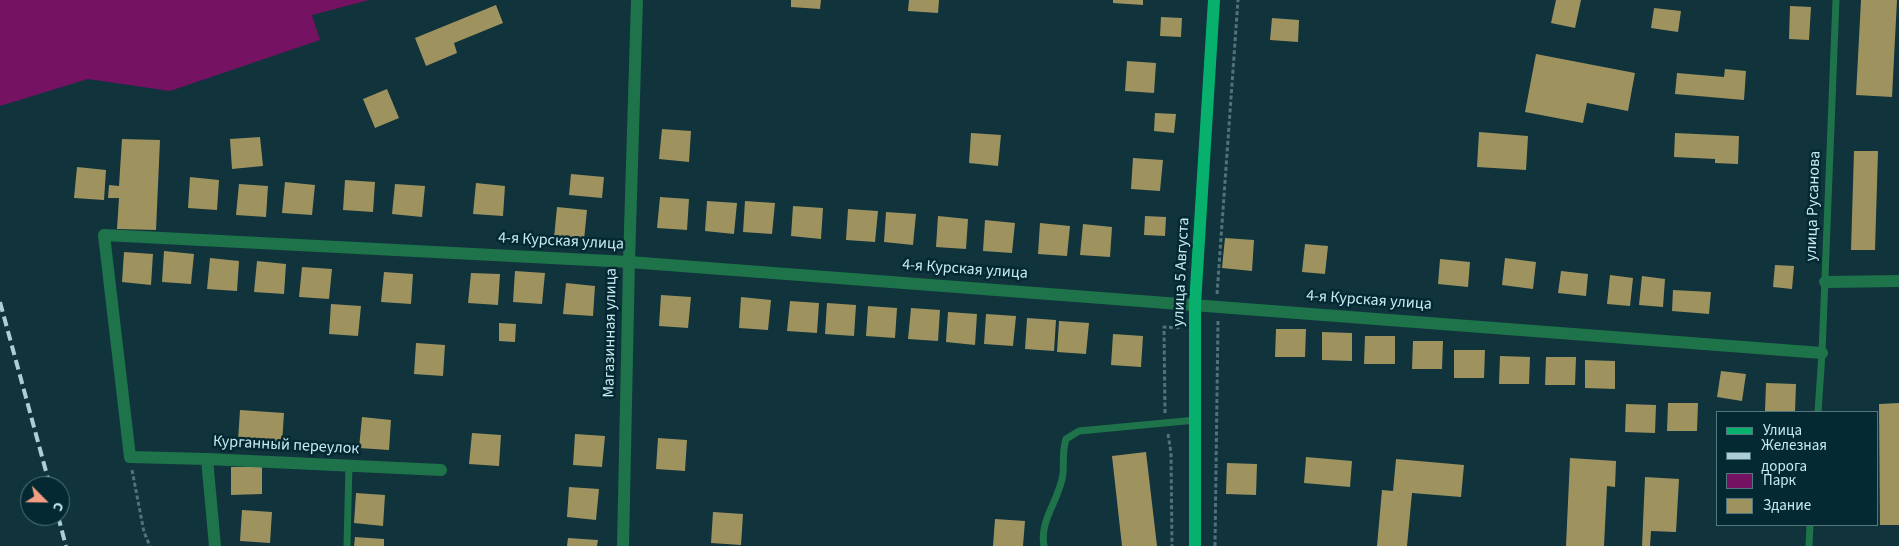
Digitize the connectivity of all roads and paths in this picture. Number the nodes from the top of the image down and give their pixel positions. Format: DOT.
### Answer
graph roads {
  1 [pos="637,0"];
  2 [pos="1214,0"];
  3 [pos="1238,0"];
  4 [pos="1836,0"];
  5 [pos="629,262"];
  6 [pos="1899,281"];
  7 [pos="1825,282"];
  8 [pos="1195,304"];
  9 [pos="1217,306"];
  10 [pos="1195,329"];
  11 [pos="1218,330"];
  12 [pos="1822,353"];
  13 [pos="1818,411"];
  14 [pos="1196,420"];
  15 [pos="1166,423"];
  16 [pos="130,457"];
  17 [pos="207,459"];
  18 [pos="349,466"];
  19 [pos="441,470"];
  20 [pos="1810,526"];
  21 [pos="150,546"];
  22 [pos="215,546"];
  23 [pos="347,546"];
  24 [pos="623,546"];
  25 [pos="1044,546"];
  26 [pos="1172,546"];
  27 [pos="1196,546"];
  28 [pos="1215,546"];
  29 [pos="1809,546"];
  1 -- 5 [label="street, Магазинная улица"];
  2 -- 8 [label="main road, улица 5 Августа"];
  3 -- 9 [label="path"];
  4 -- 7 [label="lane, улица Русанова"];
  5 -- 8 [label="street, 4-я Курская улица"];
  5 -- 16 [label="street, 4-я Курская улица"];
  5 -- 24 [label="street, Магазинная улица"];
  6 -- 7 [label="street"];
  7 -- 12 [label="lane, улица Русанова"];
  8 -- 9 [label="street, 4-я Курская улица"];
  8 -- 10 [label="main road, улица 5 Августа"];
  9 -- 11 [label="path"];
  9 -- 12 [label="street, 4-я Курская улица"];
  10 -- 11 [label="path"];
  10 -- 14 [label="main road, улица 5 Августа"];
  10 -- 15 [label="path"];
  11 -- 28 [label="path"];
  12 -- 13 [label="lane, улица Русанова"];
  14 -- 15 [label="lane"];
  14 -- 27 [label="main road, улица 5 Августа"];
  15 -- 25 [label="lane"];
  15 -- 26 [label="path"];
  16 -- 17 [label="street, Курганный переулок"];
  16 -- 21 [label="path"];
  17 -- 18 [label="street, Курганный переулок"];
  17 -- 22 [label="street"];
  18 -- 19 [label="street, Курганный переулок"];
  18 -- 23 [label="lane"];
  20 -- 29 [label="lane"];
}
